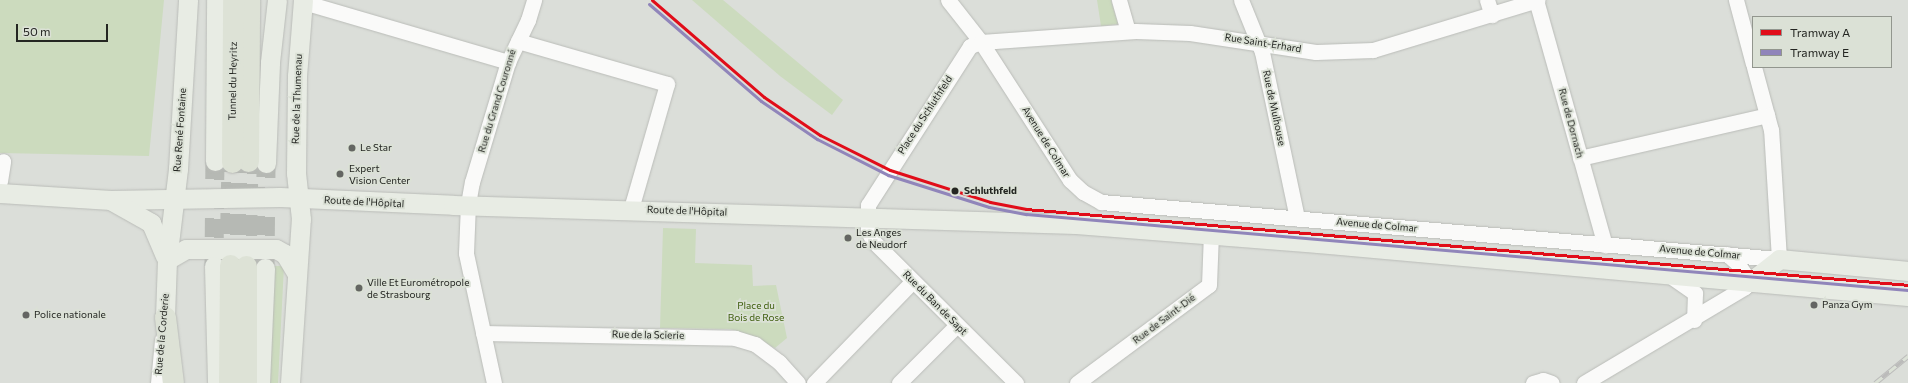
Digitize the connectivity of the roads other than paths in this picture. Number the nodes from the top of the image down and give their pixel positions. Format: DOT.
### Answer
graph roads {
  1 [pos="188,0"];
  2 [pos="216,0"];
  3 [pos="234,0"];
  4 [pos="250,0"];
  5 [pos="277,0"];
  6 [pos="534,0"];
  7 [pos="948,0"];
  8 [pos="1119,0"];
  9 [pos="1241,0"];
  10 [pos="1487,0"];
  11 [pos="1537,0"];
  12 [pos="1736,0"];
  13 [pos="303,1"];
  14 [pos="1492,15"];
  15 [pos="1128,31"];
  16 [pos="518,41"];
  17 [pos="980,42"];
  18 [pos="1258,42"];
  19 [pos="1752,60"];
  20 [pos="508,62"];
  21 [pos="1754,68"];
  22 [pos="1767,115"];
  23 [pos="1580,158"];
  24 [pos="3,161"];
  25 [pos="240,162"];
  26 [pos="0,181"];
  27 [pos="0,193"];
  28 [pos="173,197"];
  29 [pos="298,198"];
  30 [pos="111,200"];
  31 [pos="468,204"];
  32 [pos="631,209"];
  33 [pos="868,216"];
  34 [pos="1297,218"];
  35 [pos="1211,234"];
  36 [pos="1605,245"];
  37 [pos="1727,254"];
  38 [pos="1778,259"];
  39 [pos="167,260"];
  40 [pos="239,266"];
  41 [pos="1908,271"];
  42 [pos="296,272"];
  43 [pos="1668,274"];
  44 [pos="913,281"];
  45 [pos="1750,282"];
  46 [pos="1908,296"];
  47 [pos="166,317"];
  48 [pos="1694,320"];
  49 [pos="957,324"];
  50 [pos="483,333"];
  51 [pos="158,383"];
  52 [pos="173,383"];
  53 [pos="217,383"];
  54 [pos="229,383"];
  55 [pos="246,383"];
  56 [pos="260,383"];
  57 [pos="290,383"];
  58 [pos="494,383"];
  59 [pos="798,383"];
  60 [pos="814,383"];
  61 [pos="899,383"];
  62 [pos="1016,383"];
  63 [pos="1077,383"];
  64 [pos="1532,383"];
  65 [pos="1552,383"];
  66 [pos="1584,383"];
  1 -- 28 [label="main road, Rue René Fontaine"];
  2 -- 25 [label="main road"];
  3 -- 25 [label="highway, Tunnel du Heyritz"];
  4 -- 25 [label="highway, Tunnel du Heyritz"];
  5 -- 25 [label="main road"];
  6 -- 16 [label="street, Rue du Grand Couronné"];
  7 -- 17 [label="street, Avenue de Colmar"];
  8 -- 15 [label="street"];
  9 -- 18 [label="street, Rue de Mulhouse"];
  10 -- 14 [label="street"];
  11 -- 14 [label="street, Rue Saint-Erhard"];
  11 -- 23 [label="street, Rue de Dornach"];
  12 -- 19 [label="street"];
  13 -- 20 [label="street"];
  13 -- 29 [label="main road, Rue de la Thumenau"];
  14 -- 18 [label="street, Rue Saint-Erhard"];
  15 -- 17 [label="street, Rue Saint-Erhard"];
  15 -- 18 [label="street, Rue Saint-Erhard"];
  16 -- 20 [label="street, Rue du Grand Couronné"];
  16 -- 32 [label="street"];
  17 -- 33 [label="street, Place du Schluthfeld"];
  17 -- 34 [label="street, Avenue de Colmar"];
  18 -- 34 [label="street, Rue de Mulhouse"];
  20 -- 31 [label="street, Rue du Grand Couronné"];
  21 -- 22 [label="street"];
  22 -- 23 [label="street"];
  22 -- 38 [label="street"];
  23 -- 36 [label="street, Rue de Dornach"];
  24 -- 26 [label="street"];
  27 -- 30 [label="main road"];
  28 -- 29 [label="main road, Route de l'Hôpital"];
  28 -- 30 [label="main road"];
  28 -- 39 [label="main road, Rue René Fontaine"];
  29 -- 31 [label="main road, Route de l'Hôpital"];
  29 -- 42 [label="main road, Rue de la Thumenau"];
  30 -- 39 [label="main road"];
  31 -- 32 [label="main road, Route de l'Hôpital"];
  31 -- 50 [label="street, Rue du Grand Couronné"];
  32 -- 33 [label="main road, Route de l'Hôpital"];
  33 -- 35 [label="main road, Route de l'Hôpital"];
  33 -- 44 [label="street, Rue du Ban de Sapt"];
  34 -- 36 [label="street, Avenue de Colmar"];
  35 -- 43 [label="main road"];
  35 -- 63 [label="street, Rue de Saint-Dié"];
  36 -- 37 [label="street, Avenue de Colmar"];
  37 -- 38 [label="street, Avenue de Colmar"];
  37 -- 45 [label="street"];
  38 -- 41 [label="main road, Avenue de Colmar"];
  38 -- 45 [label="main road"];
  39 -- 42 [label="main road"];
  39 -- 47 [label="main road, Rue de la Corderie"];
  40 -- 53 [label="main road"];
  40 -- 54 [label="highway"];
  40 -- 55 [label="highway"];
  40 -- 56 [label="main road"];
  42 -- 57 [label="main road, Rue de la Thumenau"];
  43 -- 45 [label="main road"];
  43 -- 48 [label="street"];
  44 -- 49 [label="street, Rue du Ban de Sapt"];
  44 -- 60 [label="street"];
  45 -- 46 [label="main road"];
  45 -- 48 [label="street"];
  47 -- 51 [label="street, Rue de la Corderie"];
  47 -- 52 [label="highway"];
  48 -- 66 [label="street"];
  49 -- 61 [label="street"];
  49 -- 62 [label="street, Rue du Ban de Sapt"];
  50 -- 58 [label="street, Rue du Grand Couronné"];
  50 -- 59 [label="street, Rue de la Scierie"];
  64 -- 65 [label="street"];
}
